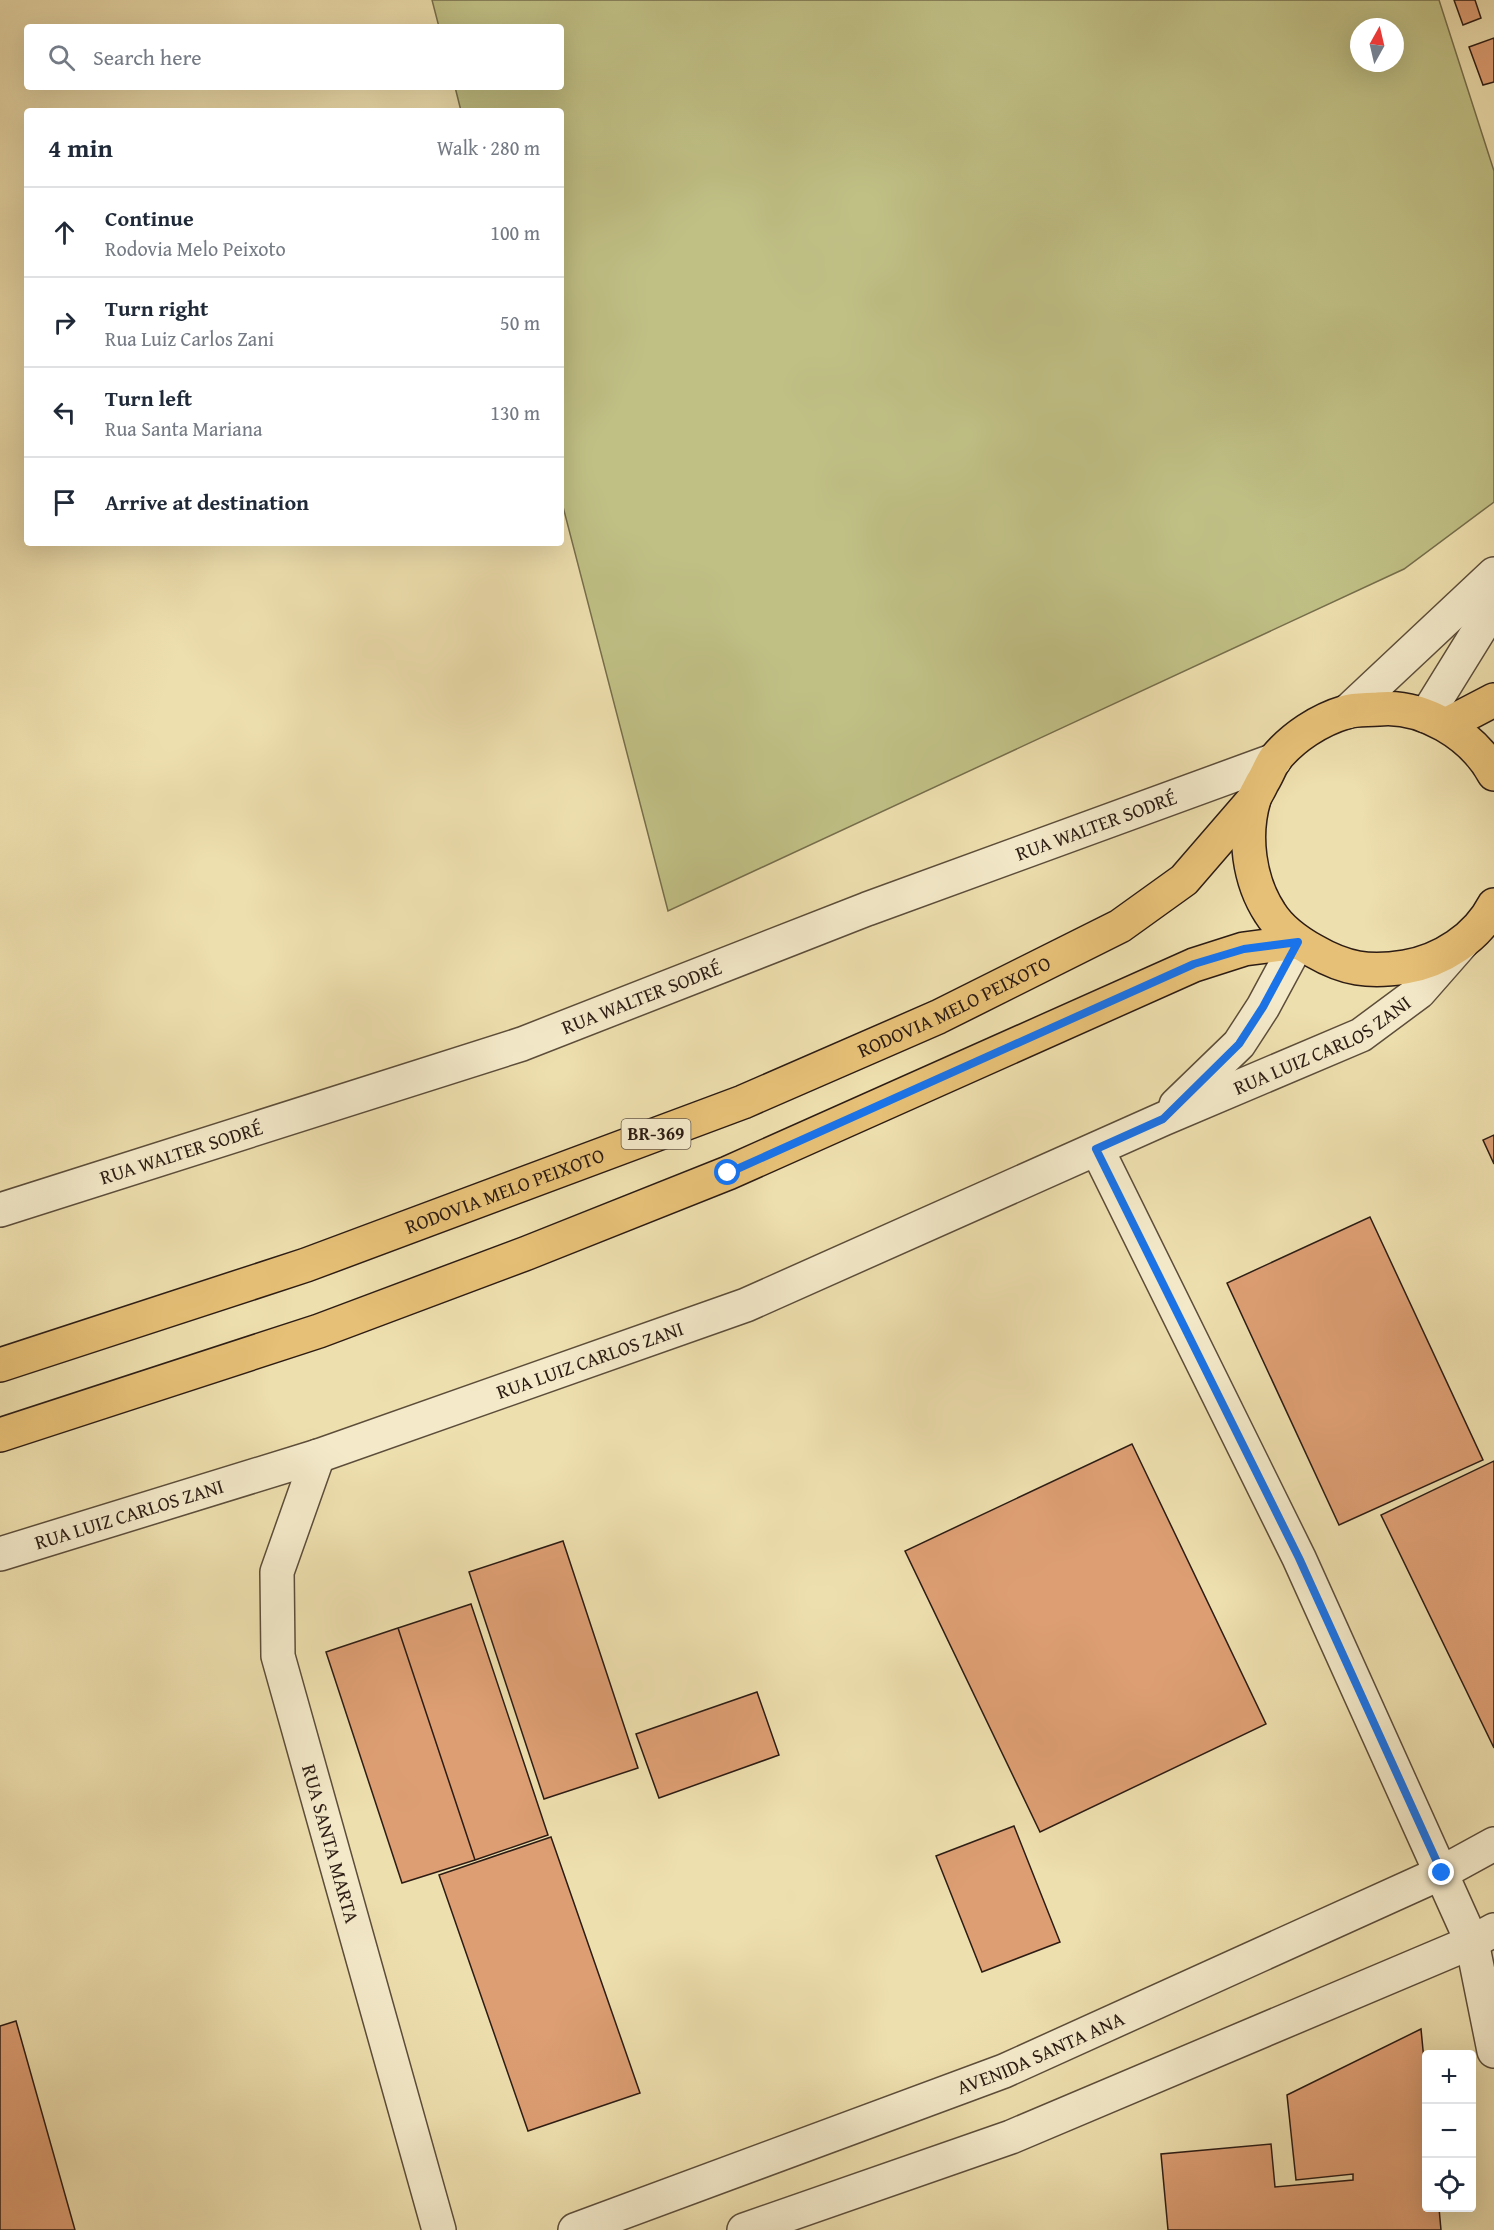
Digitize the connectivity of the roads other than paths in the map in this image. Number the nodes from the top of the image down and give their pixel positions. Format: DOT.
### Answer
graph roads {
  1 [pos="1494,574"];
  2 [pos="1494,606"];
  3 [pos="1494,700"];
  4 [pos="1347,712"];
  5 [pos="1436,721"];
  6 [pos="1275,760"];
  7 [pos="1494,774"];
  8 [pos="1254,799"];
  9 [pos="1492,911"];
  10 [pos="1298,942"];
  11 [pos="1462,943"];
  12 [pos="1163,1119"];
  13 [pos="1096,1149"];
  14 [pos="0,1210"];
  15 [pos="0,1365"];
  16 [pos="0,1435"];
  17 [pos="318,1456"];
  18 [pos="0,1554"];
  19 [pos="1494,1844"];
  20 [pos="1442,1873"];
  21 [pos="1483,1936"];
  22 [pos="1494,2050"];
  23 [pos="439,2230"];
  24 [pos="575,2230"];
  25 [pos="744,2230"];
  1 -- 4 [label="street"];
  2 -- 5 [label="street"];
  3 -- 5 [label="main road"];
  4 -- 5 [label="main road"];
  4 -- 6 [label="main road"];
  5 -- 7 [label="main road"];
  6 -- 8 [label="main road"];
  6 -- 14 [label="street, RUA WALTER SODRÉ"];
  8 -- 10 [label="main road"];
  8 -- 15 [label="main road, RODOVIA MELO PEIXOTO / BR-369"];
  9 -- 11 [label="main road"];
  10 -- 11 [label="main road"];
  10 -- 12 [label="street, RUA LUIZ CARLOS ZANI"];
  10 -- 16 [label="main road"];
  11 -- 12 [label="street, RUA LUIZ CARLOS ZANI"];
  12 -- 13 [label="street, RUA LUIZ CARLOS ZANI"];
  13 -- 17 [label="street, RUA LUIZ CARLOS ZANI"];
  13 -- 20 [label="street"];
  17 -- 18 [label="street, RUA LUIZ CARLOS ZANI"];
  17 -- 23 [label="street, RUA SANTA MARTA"];
  19 -- 20 [label="street, AVENIDA SANTA ANA"];
  20 -- 21 [label="street"];
  20 -- 24 [label="street, AVENIDA SANTA ANA"];
  21 -- 22 [label="street"];
  21 -- 25 [label="street"];
}
